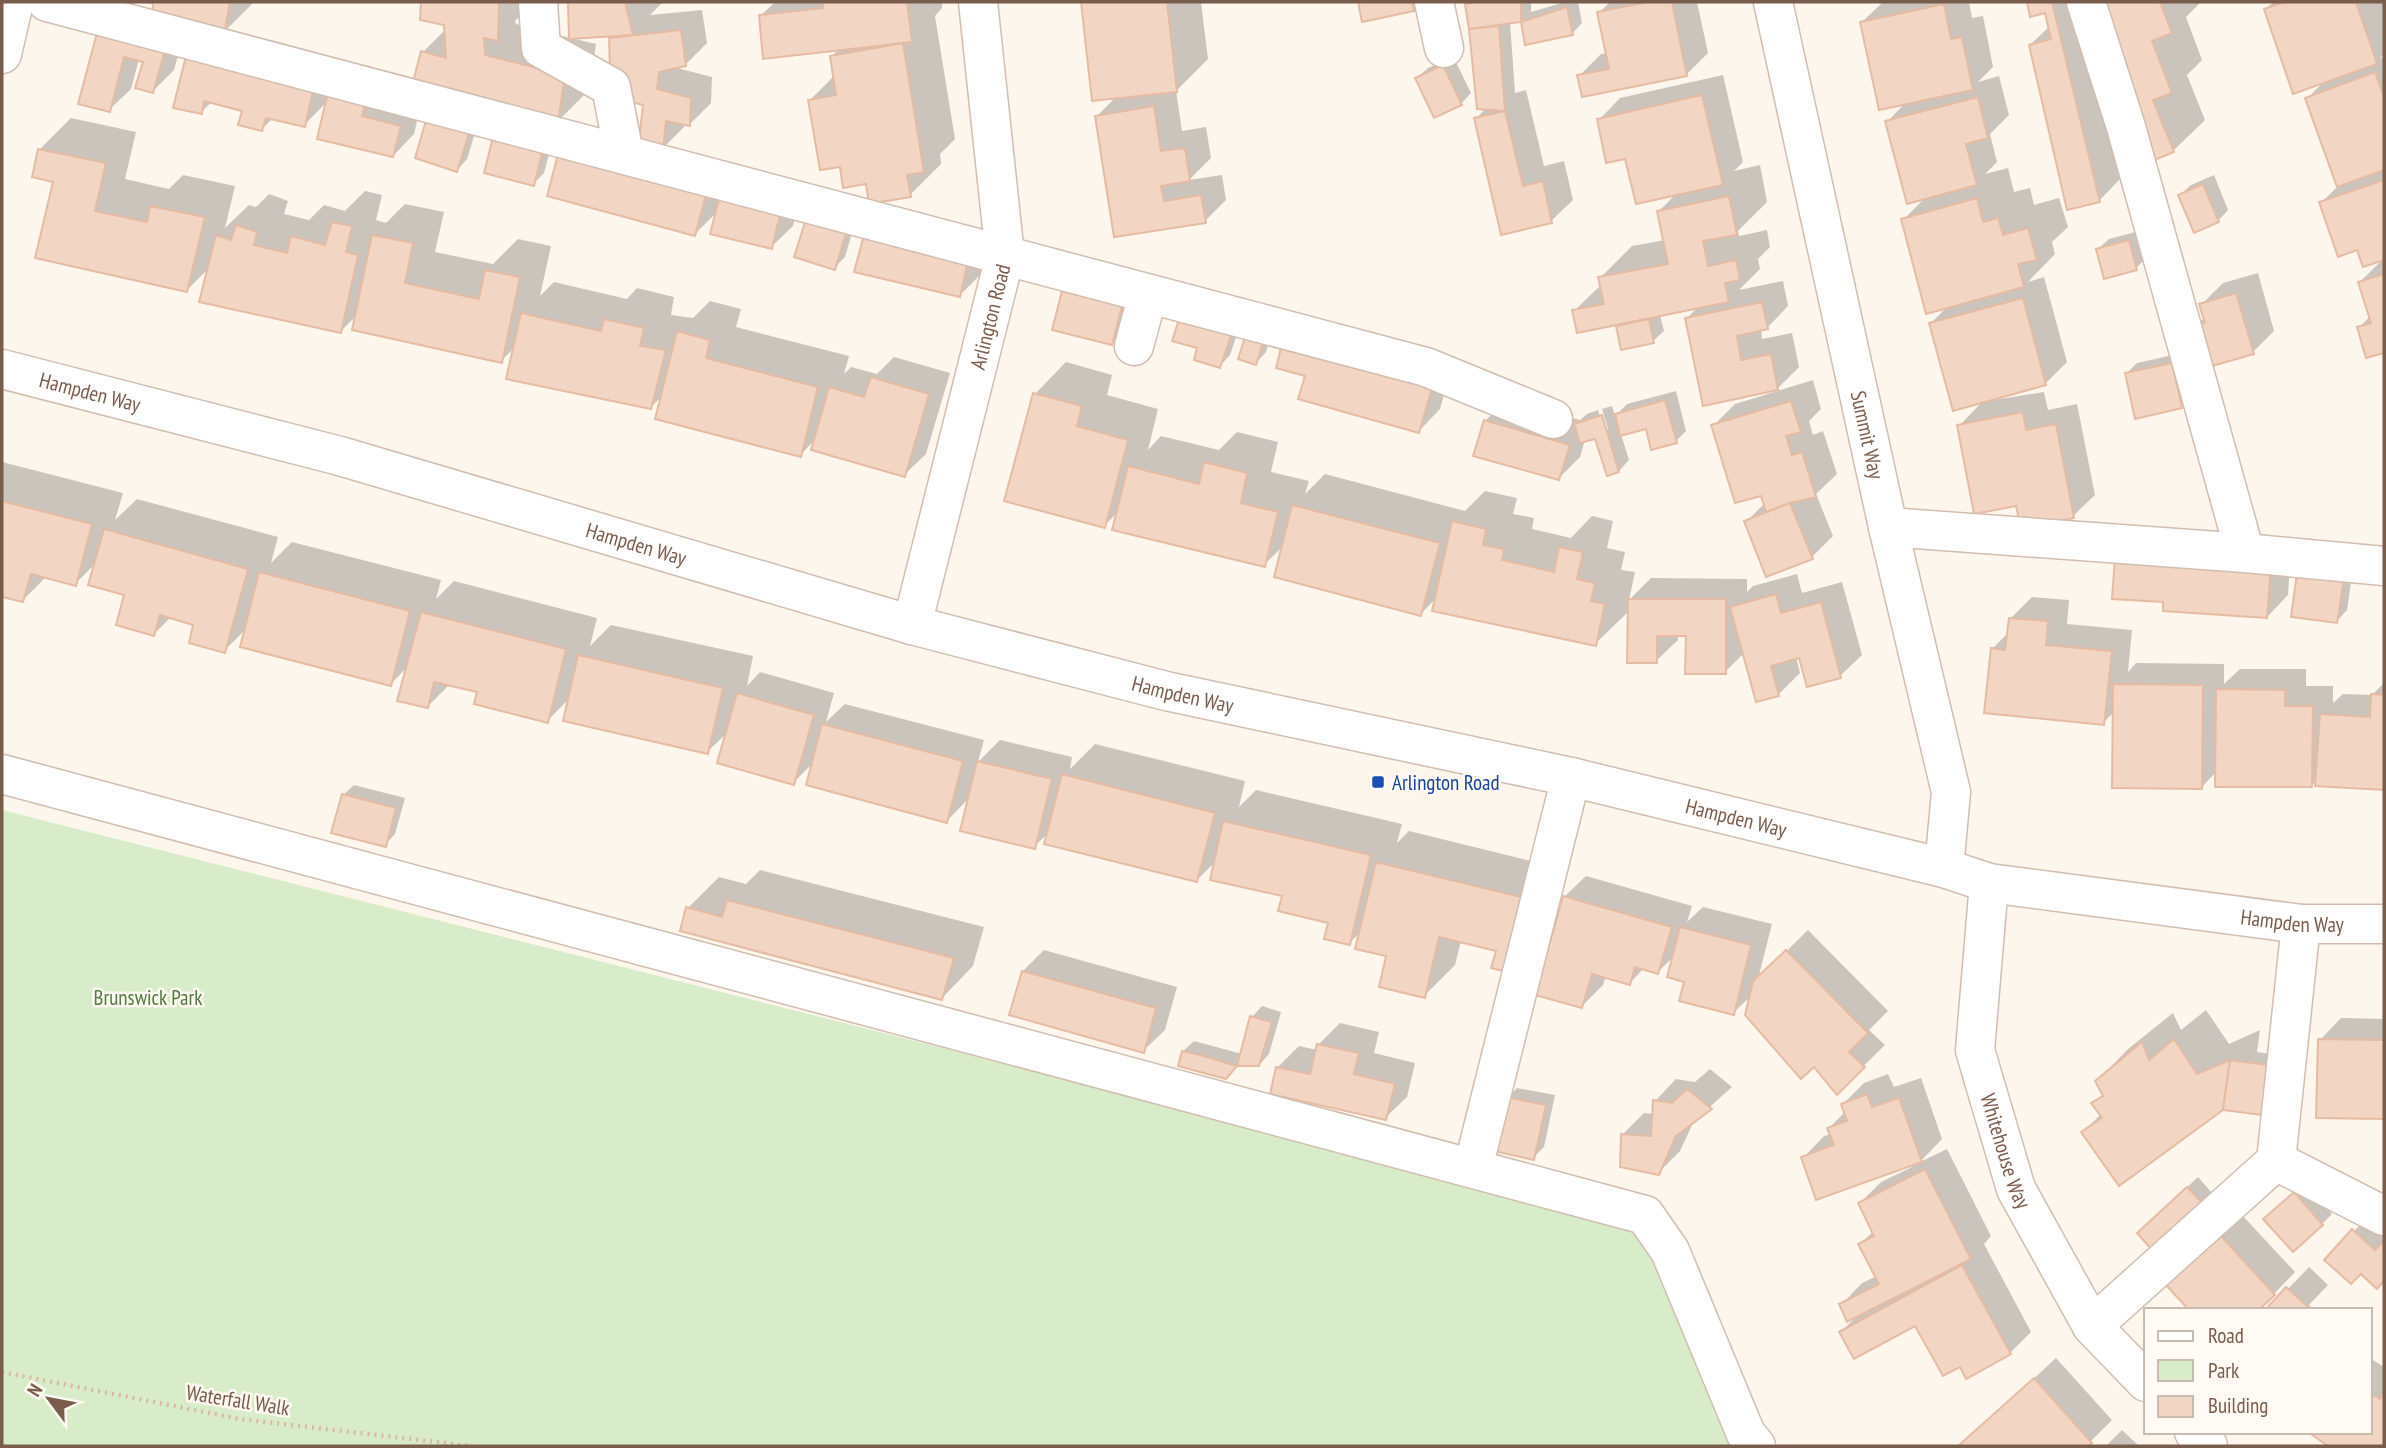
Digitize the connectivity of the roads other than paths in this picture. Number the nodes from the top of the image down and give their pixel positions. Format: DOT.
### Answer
graph roads {
  1 [pos="14,2"];
  2 [pos="47,2"];
  3 [pos="538,2"];
  4 [pos="978,2"];
  5 [pos="1434,2"];
  6 [pos="1773,2"];
  7 [pos="2085,2"];
  8 [pos="1444,48"];
  9 [pos="2,54"];
  10 [pos="624,154"];
  11 [pos="1005,256"];
  12 [pos="1149,294"];
  13 [pos="1134,346"];
  14 [pos="2,369"];
  15 [pos="1553,419"];
  16 [pos="1888,527"];
  17 [pos="2245,553"];
  18 [pos="2384,566"];
  19 [pos="912,625"];
  20 [pos="2,774"];
  21 [pos="1571,777"];
  22 [pos="1944,868"];
  23 [pos="1989,883"];
  24 [pos="2301,924"];
  25 [pos="2384,924"];
  26 [pos="2276,1161"];
  27 [pos="1473,1168"];
  28 [pos="2384,1216"];
  29 [pos="2092,1326"];
  30 [pos="2144,1380"];
  31 [pos="1756,1446"];
  1 -- 9 [label="street"];
  2 -- 10 [label="street"];
  3 -- 10 [label="street"];
  4 -- 11 [label="street, Arlington Road"];
  5 -- 8 [label="street"];
  6 -- 16 [label="street, Summit Way"];
  7 -- 17 [label="street"];
  10 -- 11 [label="street"];
  11 -- 12 [label="street"];
  11 -- 19 [label="street, Arlington Road"];
  12 -- 13 [label="street"];
  12 -- 15 [label="street"];
  14 -- 19 [label="street, Hampden Way"];
  16 -- 17 [label="street"];
  16 -- 22 [label="street, Summit Way"];
  17 -- 18 [label="street"];
  19 -- 21 [label="street, Hampden Way"];
  20 -- 27 [label="street"];
  21 -- 22 [label="street, Hampden Way"];
  21 -- 27 [label="street"];
  22 -- 23 [label="street, Hampden Way"];
  23 -- 24 [label="street, Hampden Way"];
  23 -- 29 [label="street, Whitehouse Way"];
  24 -- 25 [label="street, Hampden Way"];
  24 -- 26 [label="street"];
  26 -- 28 [label="street"];
  26 -- 29 [label="street"];
  27 -- 31 [label="street"];
  29 -- 30 [label="street, Whitehouse Way"];
}
